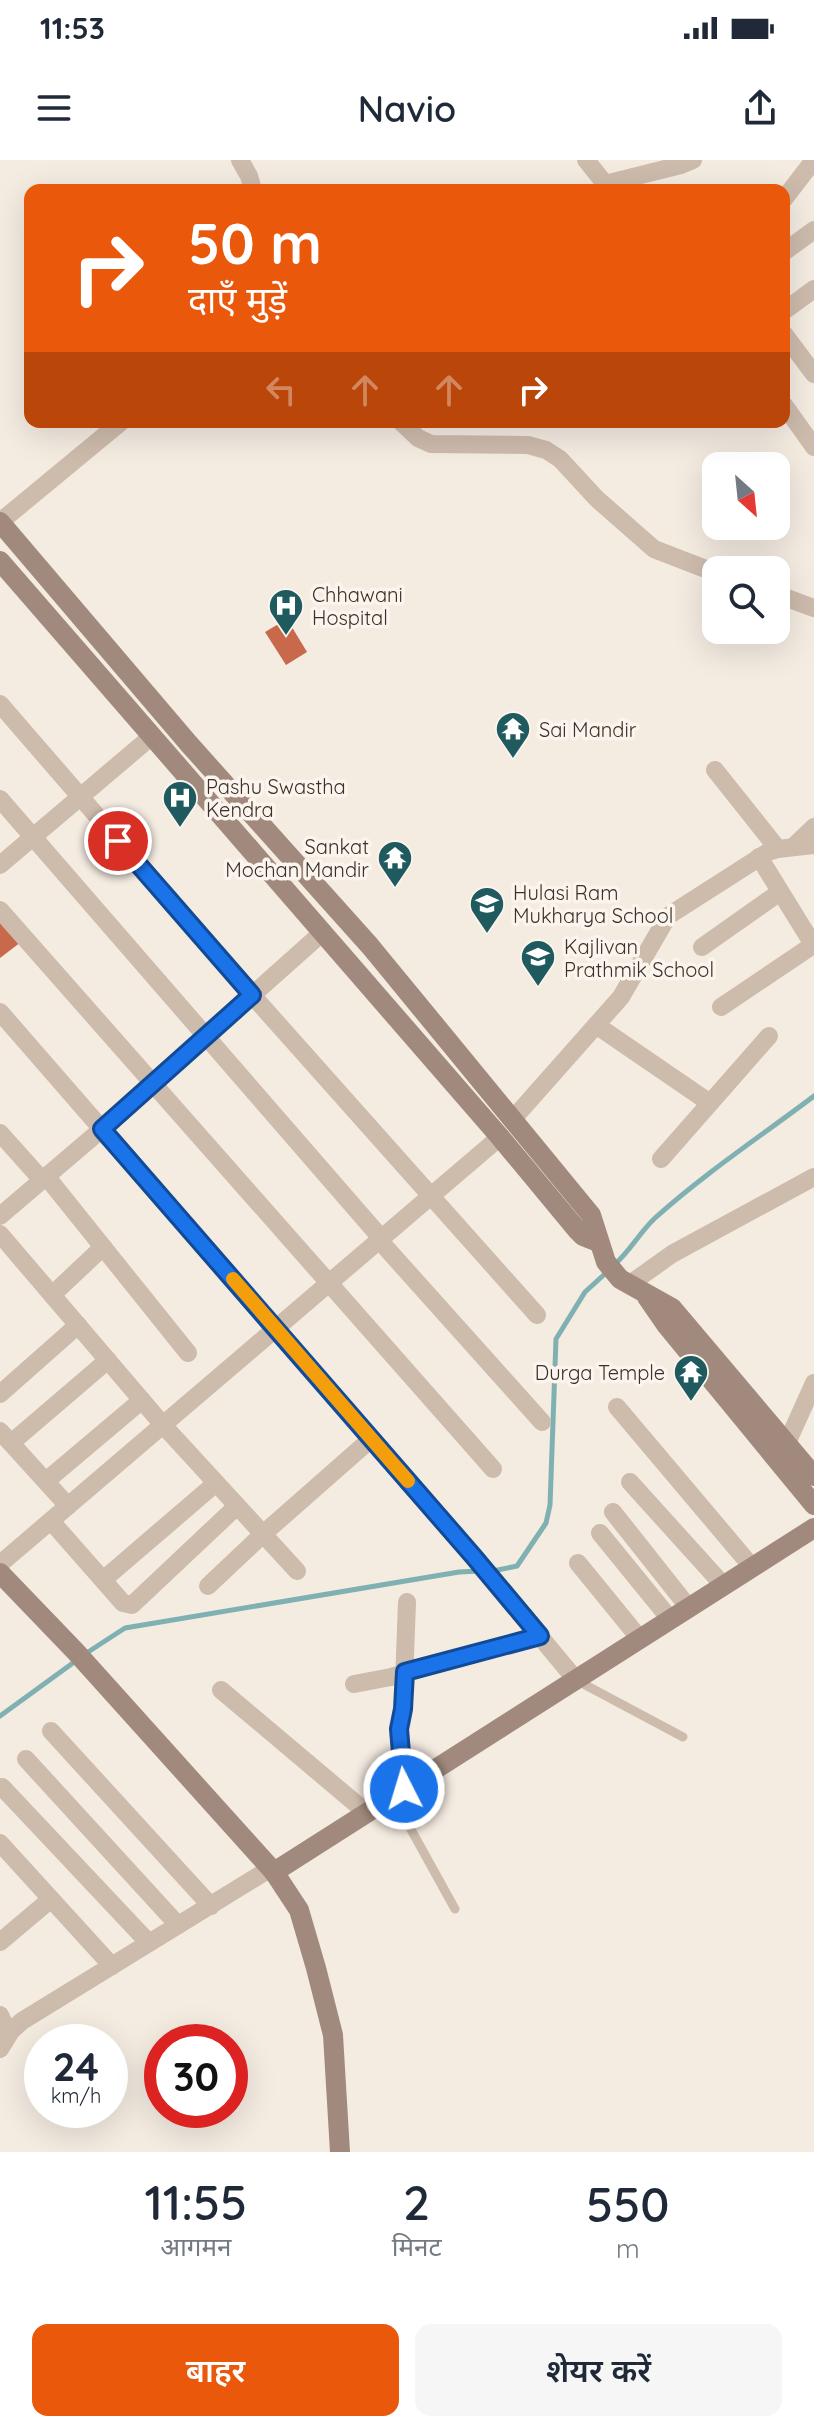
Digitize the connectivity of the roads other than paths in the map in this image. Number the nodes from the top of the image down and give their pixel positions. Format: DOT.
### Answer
graph roads {
  1 [pos="240,160"];
  2 [pos="586,160"];
  3 [pos="693,160"];
  4 [pos="814,160"];
  5 [pos="251,184"];
  6 [pos="606,184"];
  7 [pos="617,184"];
  8 [pos="790,191"];
  9 [pos="814,230"];
  10 [pos="790,248"];
  11 [pos="814,289"];
  12 [pos="790,307"];
  13 [pos="790,342"];
  14 [pos="814,374"];
  15 [pos="790,413"];
  16 [pos="114,428"];
  17 [pos="407,428"];
  18 [pos="814,447"];
  19 [pos="0,522"];
  20 [pos="0,561"];
  21 [pos="702,568"];
  22 [pos="790,599"];
  23 [pos="814,608"];
  24 [pos="0,704"];
  25 [pos="152,736"];
  26 [pos="715,770"];
  27 [pos="80,797"];
  28 [pos="0,799"];
  29 [pos="814,827"];
  30 [pos="32,838"];
  31 [pos="814,845"];
  32 [pos="786,848"];
  33 [pos="759,857"];
  34 [pos="0,865"];
  35 [pos="780,892"];
  36 [pos="0,910"];
  37 [pos="323,932"];
  38 [pos="812,939"];
  39 [pos="702,947"];
  40 [pos="252,995"];
  41 [pos="721,1007"];
  42 [pos="0,1012"];
  43 [pos="596,1025"];
  44 [pos="769,1036"];
  45 [pos="205,1037"];
  46 [pos="152,1084"];
  47 [pos="710,1103"];
  48 [pos="512,1120"];
  49 [pos="102,1129"];
  50 [pos="0,1133"];
  51 [pos="500,1137"];
  52 [pos="661,1159"];
  53 [pos="814,1177"];
  54 [pos="44,1178"];
  55 [pos="432,1195"];
  56 [pos="0,1216"];
  57 [pos="0,1234"];
  58 [pos="380,1239"];
  59 [pos="103,1247"];
  60 [pos="602,1252"];
  61 [pos="328,1284"];
  62 [pos="631,1284"];
  63 [pos="52,1295"];
  64 [pos="537,1315"];
  65 [pos="78,1325"];
  66 [pos="276,1328"];
  67 [pos="188,1353"];
  68 [pos="108,1360"];
  69 [pos="814,1383"];
  70 [pos="0,1394"];
  71 [pos="142,1400"];
  72 [pos="617,1407"];
  73 [pos="542,1422"];
  74 [pos="163,1425"];
  75 [pos="6,1437"];
  76 [pos="371,1439"];
  77 [pos="787,1443"];
  78 [pos="493,1469"];
  79 [pos="814,1476"];
  80 [pos="46,1481"];
  81 [pos="630,1482"];
  82 [pos="216,1483"];
  83 [pos="814,1505"];
  84 [pos="68,1506"];
  85 [pos="237,1506"];
  86 [pos="613,1512"];
  87 [pos="51,1521"];
  88 [pos="814,1528"];
  89 [pos="600,1533"];
  90 [pos="263,1534"];
  91 [pos="578,1563"];
  92 [pos="0,1564"];
  93 [pos="752,1567"];
  94 [pos="297,1571"];
  95 [pos="0,1573"];
  96 [pos="103,1580"];
  97 [pos="208,1586"];
  98 [pos="724,1586"];
  99 [pos="407,1602"];
  100 [pos="689,1608"];
  101 [pos="670,1619"];
  102 [pos="540,1636"];
  103 [pos="640,1639"];
  104 [pos="398,1674"];
  105 [pos="576,1680"];
  106 [pos="354,1684"];
  107 [pos="221,1690"];
  108 [pos="51,1731"];
  109 [pos="683,1737"];
  110 [pos="26,1759"];
  111 [pos="2,1787"];
  112 [pos="398,1792"];
  113 [pos="367,1813"];
  114 [pos="0,1843"];
  115 [pos="272,1870"];
  116 [pos="51,1899"];
  117 [pos="211,1906"];
  118 [pos="455,1909"];
  119 [pos="178,1925"];
  120 [pos="0,1942"];
  121 [pos="149,1943"];
  122 [pos="112,1966"];
  123 [pos="0,2015"];
  124 [pos="5,2042"];
  125 [pos="340,2152"];
  1 -- 5 [label="street"];
  2 -- 6 [label="street"];
  3 -- 7 [label="street"];
  4 -- 8 [label="street"];
  9 -- 10 [label="street"];
  11 -- 12 [label="street"];
  13 -- 14 [label="street"];
  15 -- 18 [label="street"];
  16 -- 19 [label="street"];
  17 -- 21 [label="street"];
  19 -- 48 [label="main road"];
  20 -- 25 [label="main road"];
  22 -- 23 [label="street"];
  24 -- 27 [label="street"];
  25 -- 27 [label="street"];
  25 -- 37 [label="main road"];
  26 -- 32 [label="street"];
  27 -- 30 [label="street"];
  27 -- 40 [label="street"];
  28 -- 30 [label="street"];
  29 -- 32 [label="street"];
  30 -- 34 [label="street"];
  30 -- 45 [label="street"];
  31 -- 32 [label="street"];
  32 -- 33 [label="street"];
  33 -- 35 [label="street"];
  33 -- 43 [label="street"];
  35 -- 38 [label="street"];
  35 -- 39 [label="street"];
  36 -- 46 [label="street"];
  37 -- 40 [label="street"];
  37 -- 51 [label="main road"];
  38 -- 41 [label="street"];
  40 -- 45 [label="street"];
  40 -- 55 [label="street"];
  42 -- 49 [label="street"];
  43 -- 47 [label="street"];
  43 -- 48 [label="street"];
  44 -- 47 [label="street"];
  45 -- 46 [label="street"];
  45 -- 58 [label="street"];
  46 -- 49 [label="street"];
  46 -- 61 [label="street"];
  47 -- 52 [label="street"];
  48 -- 60 [label="main road"];
  49 -- 54 [label="street"];
  49 -- 66 [label="street"];
  50 -- 54 [label="street"];
  51 -- 55 [label="street"];
  51 -- 60 [label="main road"];
  53 -- 62 [label="street"];
  54 -- 56 [label="street"];
  54 -- 59 [label="street"];
  55 -- 58 [label="street"];
  55 -- 64 [label="street"];
  57 -- 63 [label="street"];
  58 -- 61 [label="street"];
  58 -- 73 [label="street"];
  59 -- 63 [label="street"];
  59 -- 67 [label="street"];
  60 -- 62 [label="main road"];
  61 -- 66 [label="street"];
  61 -- 78 [label="street"];
  62 -- 77 [label="main road"];
  62 -- 83 [label="main road"];
  63 -- 65 [label="street"];
  65 -- 68 [label="street"];
  65 -- 70 [label="street"];
  66 -- 74 [label="street"];
  66 -- 76 [label="street"];
  68 -- 71 [label="street"];
  68 -- 75 [label="street"];
  69 -- 77 [label="street"];
  71 -- 74 [label="street"];
  71 -- 80 [label="street"];
  72 -- 93 [label="street"];
  74 -- 82 [label="street"];
  74 -- 84 [label="street"];
  75 -- 80 [label="street"];
  76 -- 90 [label="street"];
  76 -- 102 [label="street"];
  77 -- 79 [label="main road"];
  80 -- 84 [label="street"];
  81 -- 98 [label="street"];
  82 -- 85 [label="street"];
  82 -- 96 [label="street"];
  84 -- 87 [label="street"];
  85 -- 90 [label="street"];
  85 -- 96 [label="street"];
  86 -- 100 [label="street"];
  87 -- 92 [label="street"];
  87 -- 96 [label="street"];
  88 -- 93 [label="main road"];
  89 -- 101 [label="street"];
  90 -- 94 [label="street"];
  90 -- 97 [label="street"];
  91 -- 103 [label="street"];
  93 -- 98 [label="main road"];
  95 -- 115 [label="main road"];
  98 -- 100 [label="main road"];
  99 -- 104 [label="street"];
  100 -- 101 [label="main road"];
  101 -- 103 [label="main road"];
  102 -- 104 [label="street"];
  102 -- 105 [label="street"];
  103 -- 105 [label="main road"];
  104 -- 106 [label="street"];
  104 -- 112 [label="street"];
  105 -- 109 [label="lane"];
  105 -- 112 [label="main road"];
  107 -- 113 [label="street"];
  108 -- 117 [label="street"];
  110 -- 119 [label="street"];
  111 -- 121 [label="street"];
  112 -- 113 [label="main road"];
  112 -- 118 [label="lane"];
  113 -- 115 [label="main road"];
  114 -- 116 [label="street"];
  115 -- 117 [label="street"];
  115 -- 125 [label="main road"];
  116 -- 120 [label="street"];
  116 -- 122 [label="street"];
  117 -- 119 [label="street"];
  119 -- 121 [label="street"];
  121 -- 122 [label="street"];
  122 -- 124 [label="street"];
  123 -- 124 [label="street"];
}
